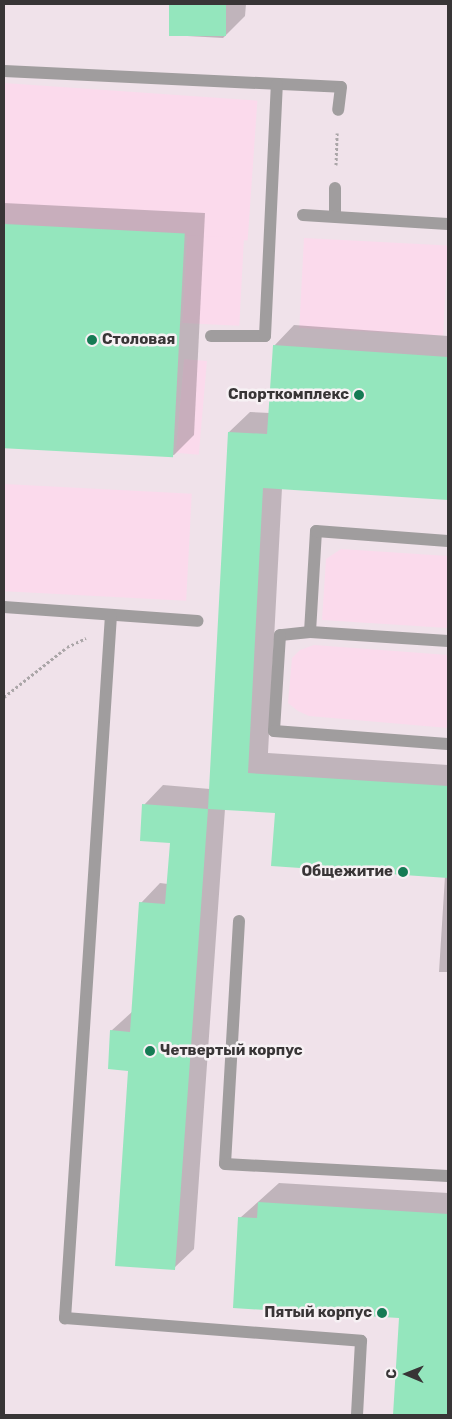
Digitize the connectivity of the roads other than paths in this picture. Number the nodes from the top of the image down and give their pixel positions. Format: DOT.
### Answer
graph roads {
  1 [pos="4,71"];
  2 [pos="277,84"];
  3 [pos="338,110"];
  4 [pos="335,188"];
  5 [pos="303,215"];
  6 [pos="336,216"];
  7 [pos="448,224"];
  8 [pos="211,336"];
  9 [pos="448,541"];
  10 [pos="4,607"];
  11 [pos="111,620"];
  12 [pos="197,621"];
  13 [pos="310,632"];
  14 [pos="448,641"];
  15 [pos="448,744"];
  16 [pos="239,920"];
  17 [pos="448,1176"];
  18 [pos="357,1415"];
  1 -- 2 [label="lane"];
  2 -- 3 [label="lane"];
  2 -- 8 [label="lane"];
  4 -- 6 [label="lane"];
  5 -- 6 [label="lane"];
  6 -- 7 [label="lane"];
  9 -- 13 [label="lane"];
  10 -- 11 [label="lane"];
  11 -- 12 [label="lane"];
  11 -- 18 [label="lane"];
  13 -- 14 [label="lane"];
  13 -- 15 [label="lane"];
  16 -- 17 [label="lane"];
}
